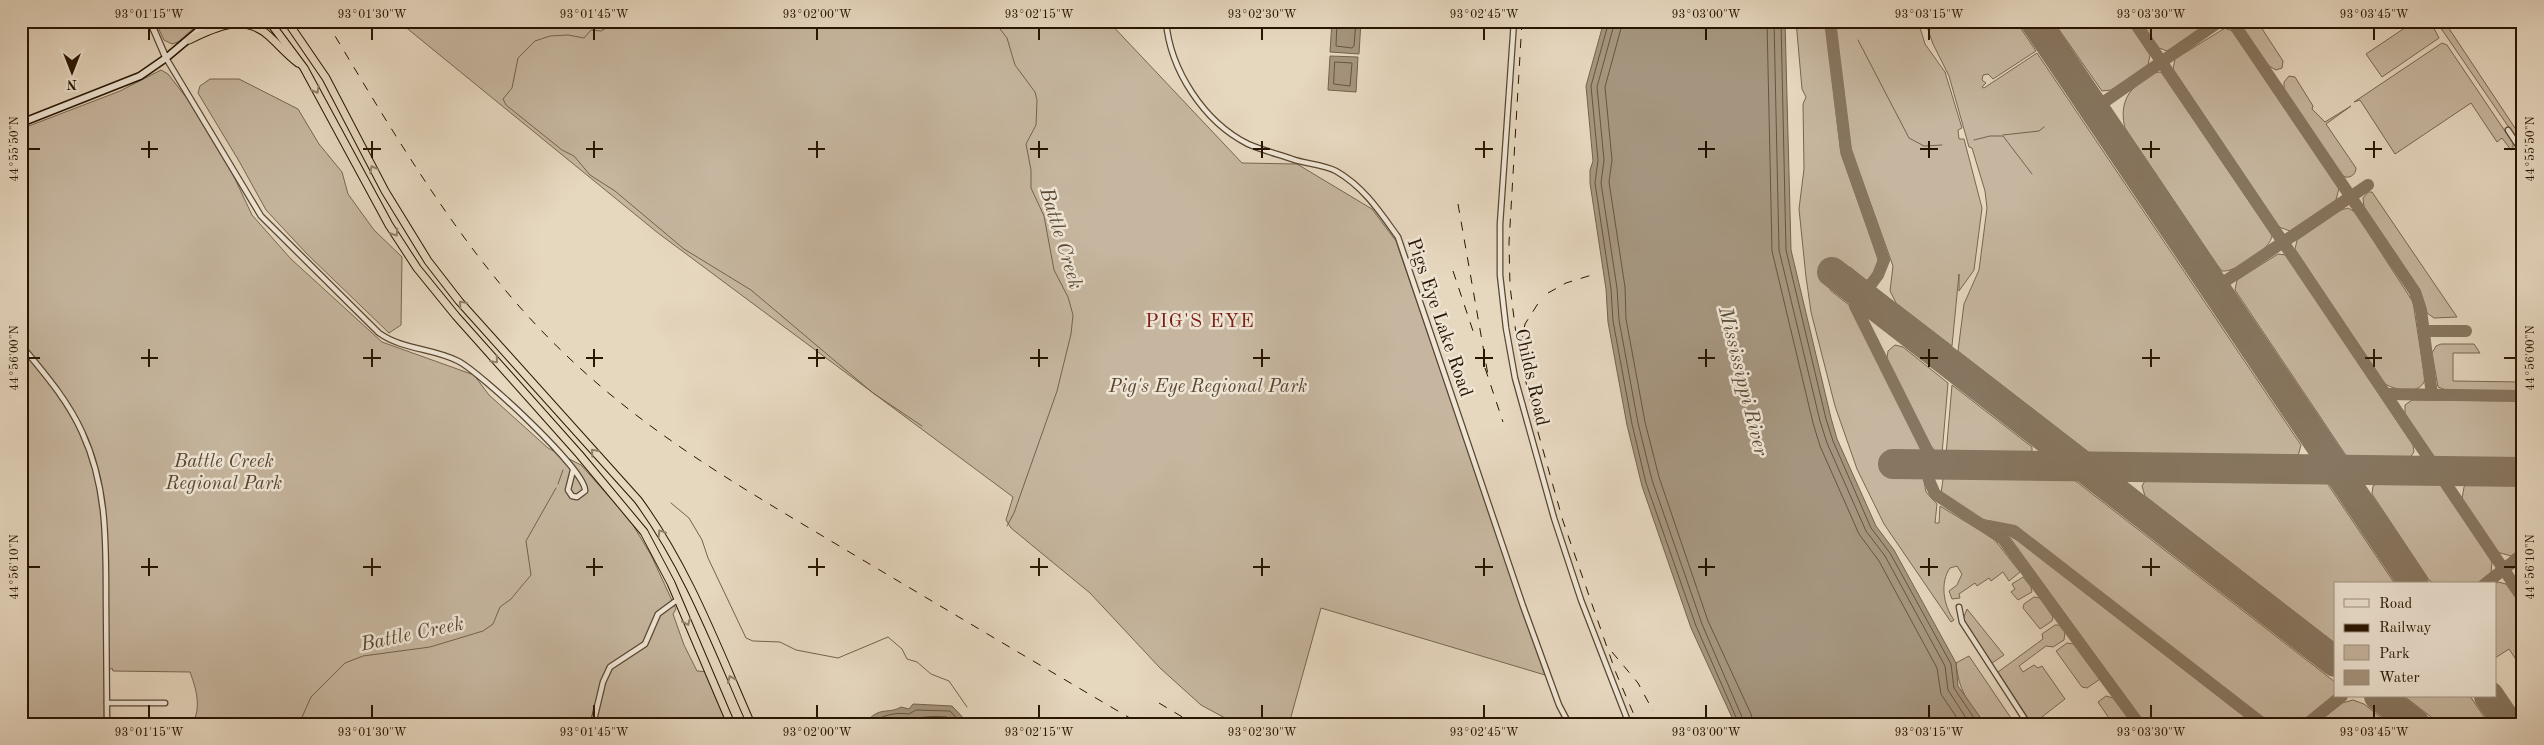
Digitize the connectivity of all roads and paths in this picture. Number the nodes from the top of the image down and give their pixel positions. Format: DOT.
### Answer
graph roads {
  1 [pos="150,21"];
  2 [pos="210,21"];
  3 [pos="269,21"];
  4 [pos="287,21"];
  5 [pos="1166,21"];
  6 [pos="1514,21"];
  7 [pos="189,40"];
  8 [pos="166,58"];
  9 [pos="304,68"];
  10 [pos="21,123"];
  11 [pos="2508,130"];
  12 [pos="2523,153"];
  13 [pos="21,345"];
  14 [pos="573,470"];
  15 [pos="677,600"];
  16 [pos="1959,607"];
  17 [pos="107,703"];
  18 [pos="165,703"];
  19 [pos="107,724"];
  20 [pos="593,724"];
  21 [pos="731,724"];
  22 [pos="751,724"];
  23 [pos="1569,724"];
  24 [pos="1630,724"];
  25 [pos="2028,724"];
  1 -- 8 [label="street"];
  2 -- 7 [label="main road"];
  3 -- 9 [label="highway"];
  22 -- 4 [label="highway, one-way"];
  5 -- 23 [label="street, Pigs Eye Lake Road"];
  6 -- 24 [label="street, Childs Road"];
  7 -- 8 [label="main road"];
  7 -- 9 [label="highway"];
  8 -- 10 [label="main road"];
  8 -- 14 [label="street"];
  9 -- 15 [label="highway, one-way"];
  11 -- 12 [label="street"];
  13 -- 17 [label="street"];
  14 -- 14 [label="street"];
  15 -- 20 [label="street"];
  15 -- 21 [label="highway, one-way"];
  16 -- 25 [label="street"];
  17 -- 18 [label="street"];
  17 -- 19 [label="street"];
}
